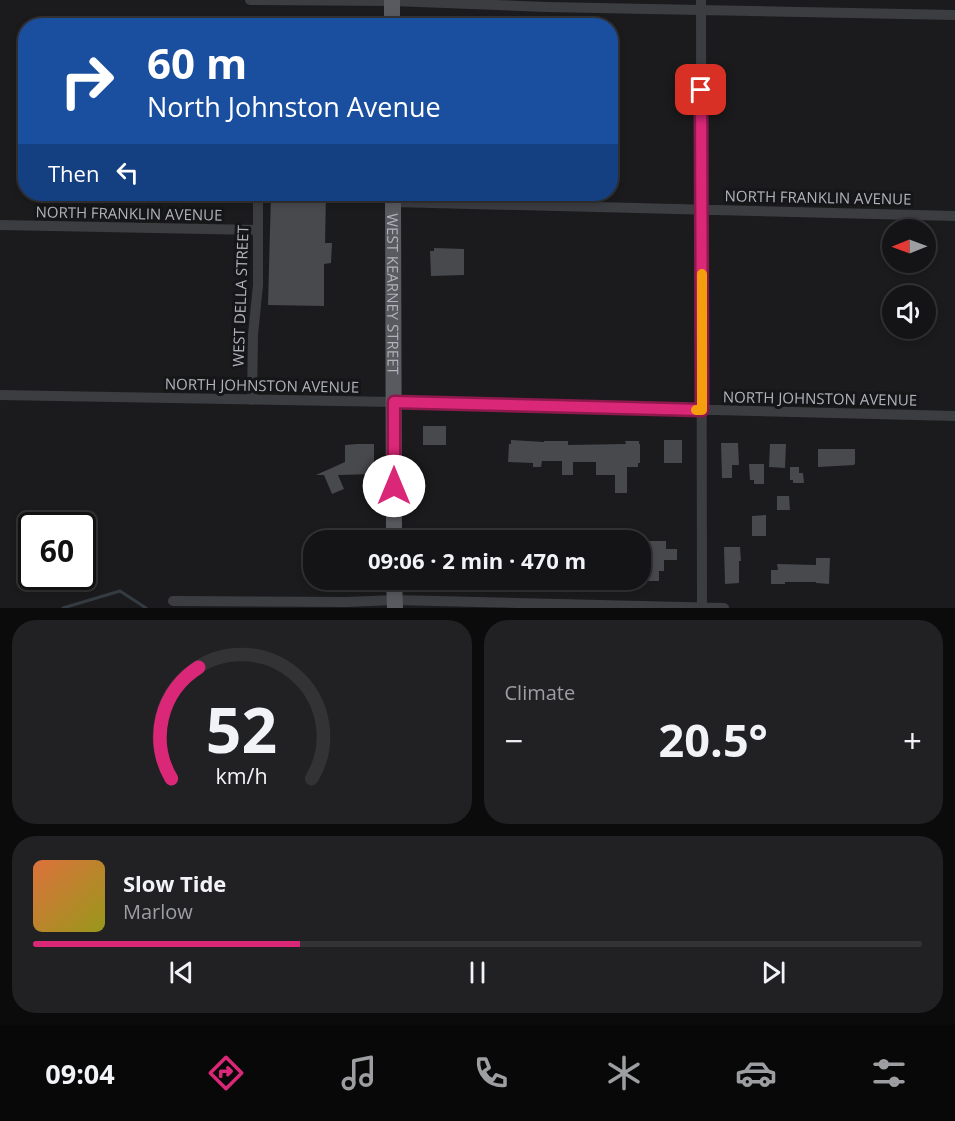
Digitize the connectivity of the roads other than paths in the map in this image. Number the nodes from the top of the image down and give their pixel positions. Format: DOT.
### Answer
graph roads {
  1 [pos="250,0"];
  2 [pos="392,1"];
  3 [pos="547,4"];
  4 [pos="701,5"];
  5 [pos="955,15"];
  6 [pos="392,18"];
  7 [pos="258,201"];
  8 [pos="393,201"];
  9 [pos="477,201"];
  10 [pos="702,209"];
  11 [pos="955,216"];
  12 [pos="0,225"];
  13 [pos="258,230"];
  14 [pos="0,395"];
  15 [pos="252,400"];
  16 [pos="394,402"];
  17 [pos="702,410"];
  18 [pos="955,416"];
  19 [pos="394,530"];
  20 [pos="173,601"];
  21 [pos="395,604"];
  22 [pos="702,607"];
  23 [pos="724,608"];
  1 -- 2 [label="street"];
  2 -- 3 [label="street"];
  2 -- 6 [label="main road"];
  3 -- 4 [label="street"];
  4 -- 5 [label="street"];
  4 -- 10 [label="street"];
  7 -- 13 [label="street, WEST DELLA STREET"];
  8 -- 16 [label="main road, WEST KEARNEY STREET"];
  9 -- 10 [label="street, NORTH FRANKLIN AVENUE"];
  10 -- 11 [label="street, NORTH FRANKLIN AVENUE"];
  10 -- 17 [label="street"];
  12 -- 13 [label="street, NORTH FRANKLIN AVENUE"];
  13 -- 15 [label="street, WEST DELLA STREET"];
  14 -- 15 [label="street, NORTH JOHNSTON AVENUE"];
  15 -- 16 [label="street, NORTH JOHNSTON AVENUE"];
  16 -- 17 [label="street, NORTH JOHNSTON AVENUE"];
  16 -- 19 [label="main road, WEST KEARNEY STREET"];
  17 -- 18 [label="street, NORTH JOHNSTON AVENUE"];
  17 -- 22 [label="street"];
  20 -- 21 [label="street"];
  21 -- 22 [label="street"];
  22 -- 23 [label="street"];
}
